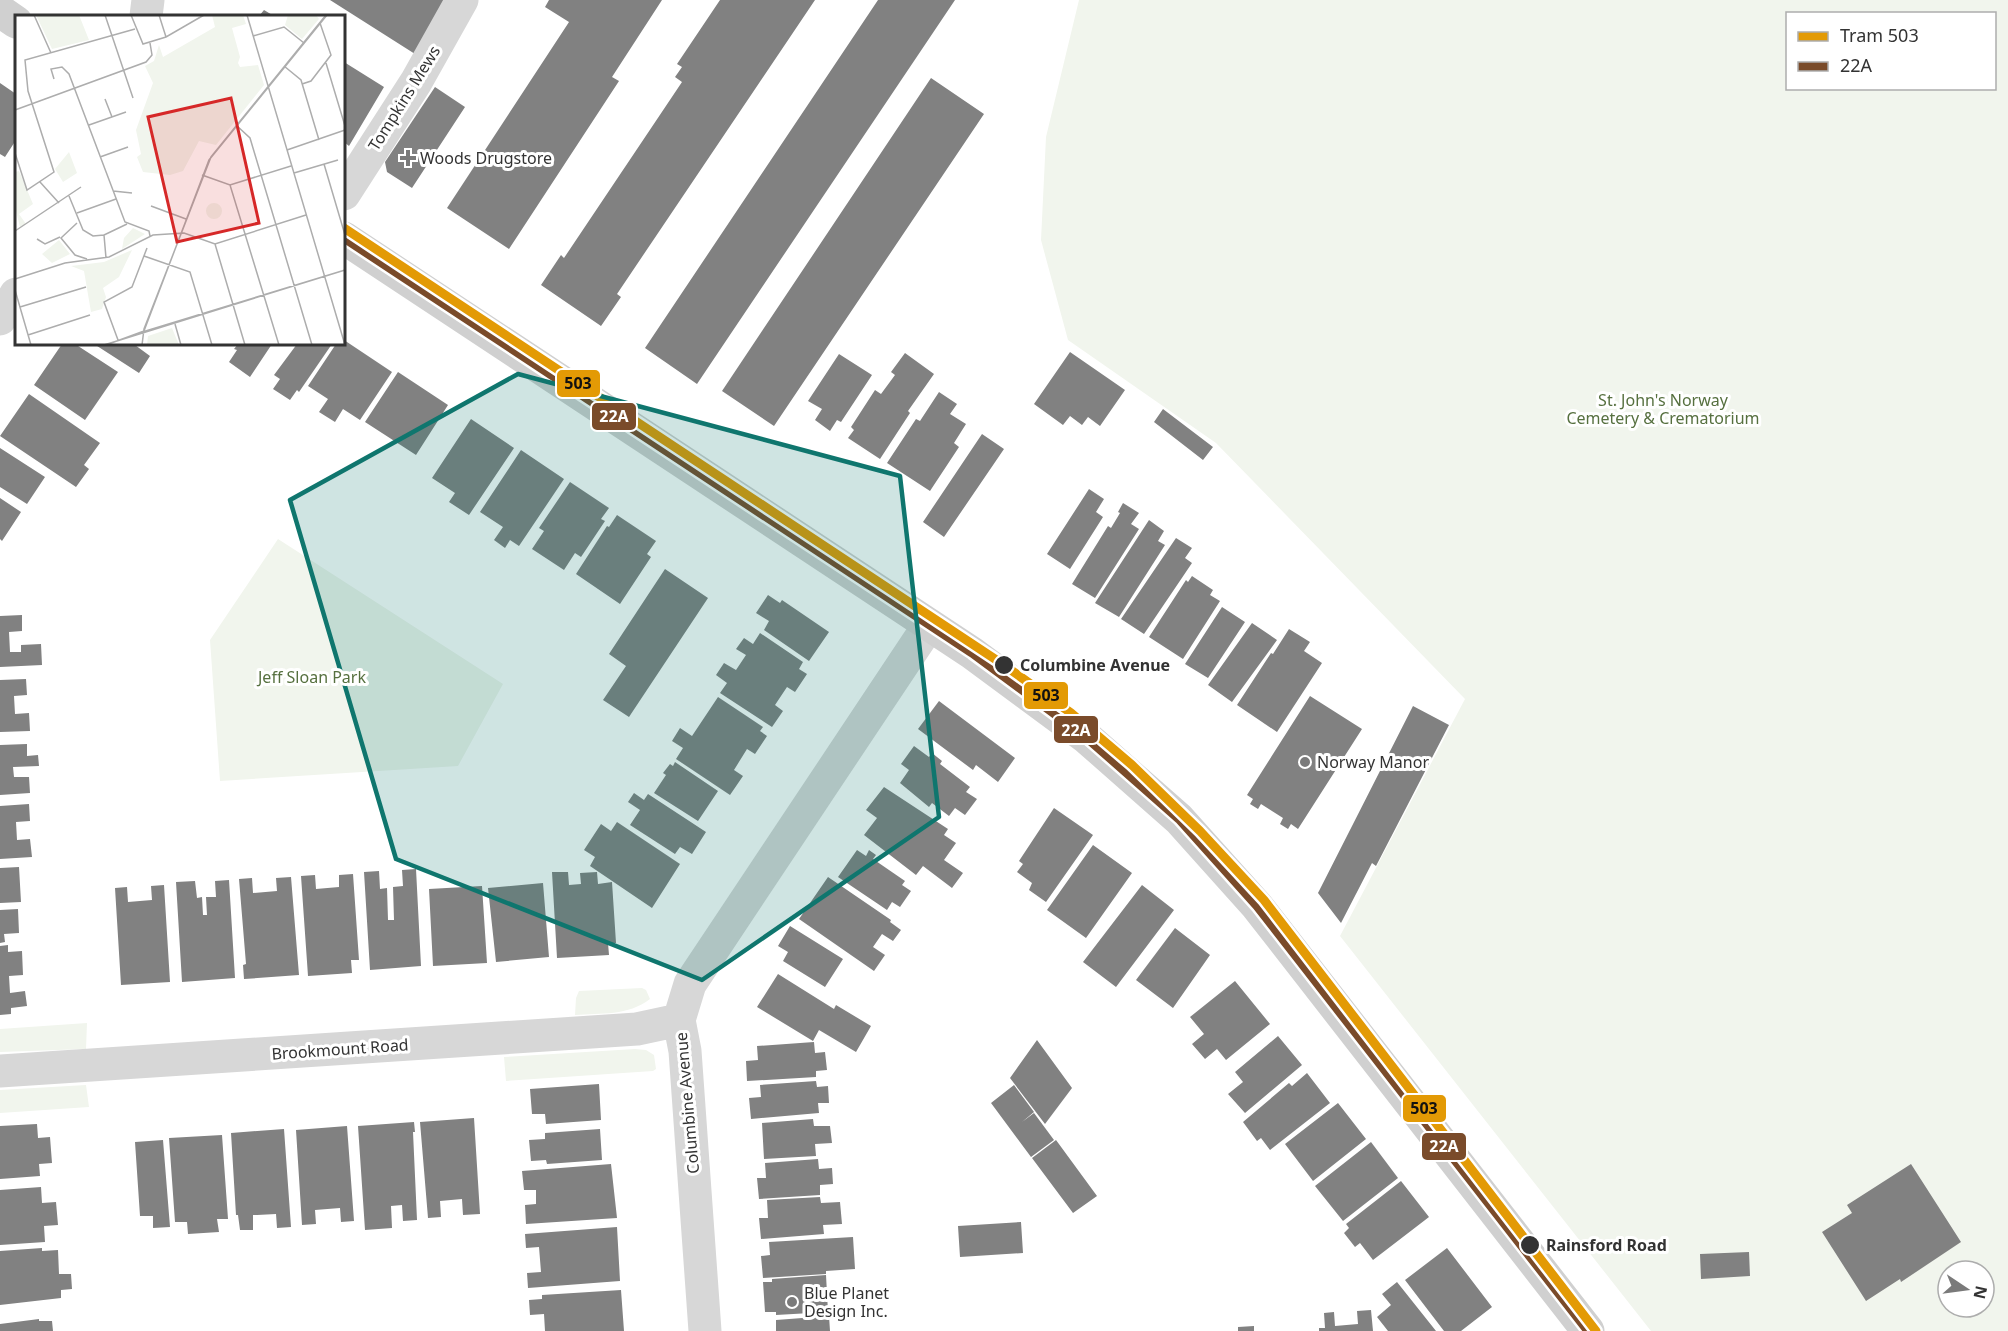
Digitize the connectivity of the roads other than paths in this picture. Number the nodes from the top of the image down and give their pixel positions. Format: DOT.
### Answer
graph roads {
  1 [pos="148,0"];
  2 [pos="462,0"];
  3 [pos="0,10"];
  4 [pos="146,15"];
  5 [pos="15,21"];
  6 [pos="345,192"];
  7 [pos="345,239"];
  8 [pos="15,296"];
  9 [pos="0,319"];
  10 [pos="929,625"];
  11 [pos="679,1020"];
  12 [pos="0,1071"];
  13 [pos="1579,1327"];
  14 [pos="705,1331"];
  1 -- 4 [label="street"];
  2 -- 6 [label="street, Tompkins Mews"];
  3 -- 5 [label="main road"];
  7 -- 10 [label="main road"];
  8 -- 9 [label="street"];
  10 -- 11 [label="street, Columbine Avenue"];
  10 -- 13 [label="main road"];
  11 -- 12 [label="street, Brookmount Road"];
  11 -- 14 [label="street, Columbine Avenue"];
}
